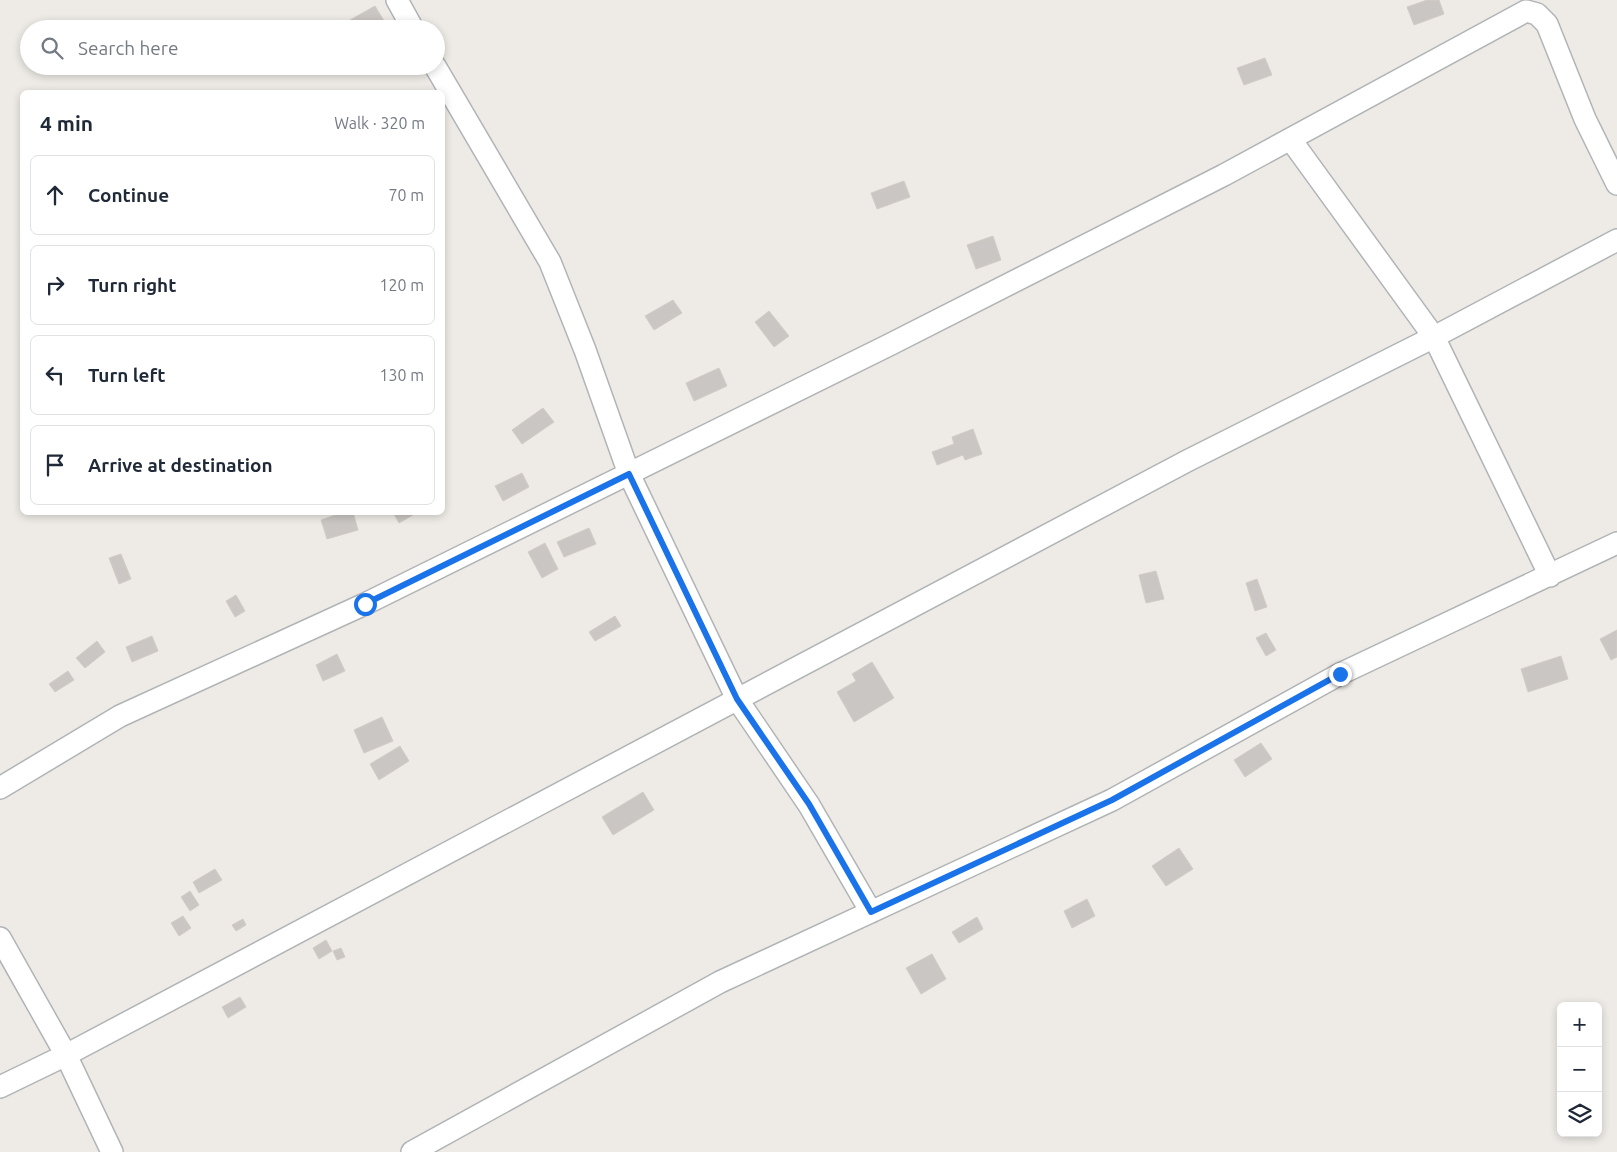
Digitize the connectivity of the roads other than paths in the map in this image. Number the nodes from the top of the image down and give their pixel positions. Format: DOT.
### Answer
graph roads {
  1 [pos="397,0"];
  2 [pos="408,20"];
  3 [pos="440,75"];
  4 [pos="1291,140"];
  5 [pos="1617,184"];
  6 [pos="1617,240"];
  7 [pos="1434,337"];
  8 [pos="629,474"];
  9 [pos="1617,543"];
  10 [pos="1550,576"];
  11 [pos="737,699"];
  12 [pos="0,788"];
  13 [pos="871,912"];
  14 [pos="0,938"];
  15 [pos="66,1055"];
  16 [pos="0,1087"];
  17 [pos="112,1152"];
  18 [pos="412,1152"];
  1 -- 2 [label="street"];
  3 -- 8 [label="street"];
  4 -- 5 [label="street"];
  4 -- 7 [label="street"];
  4 -- 8 [label="street"];
  6 -- 7 [label="street"];
  7 -- 10 [label="street"];
  7 -- 11 [label="street"];
  8 -- 11 [label="street"];
  8 -- 12 [label="street"];
  9 -- 10 [label="street"];
  10 -- 13 [label="street"];
  11 -- 13 [label="street"];
  11 -- 15 [label="street"];
  13 -- 18 [label="street"];
  14 -- 15 [label="street"];
  15 -- 16 [label="street"];
  15 -- 17 [label="street"];
}
